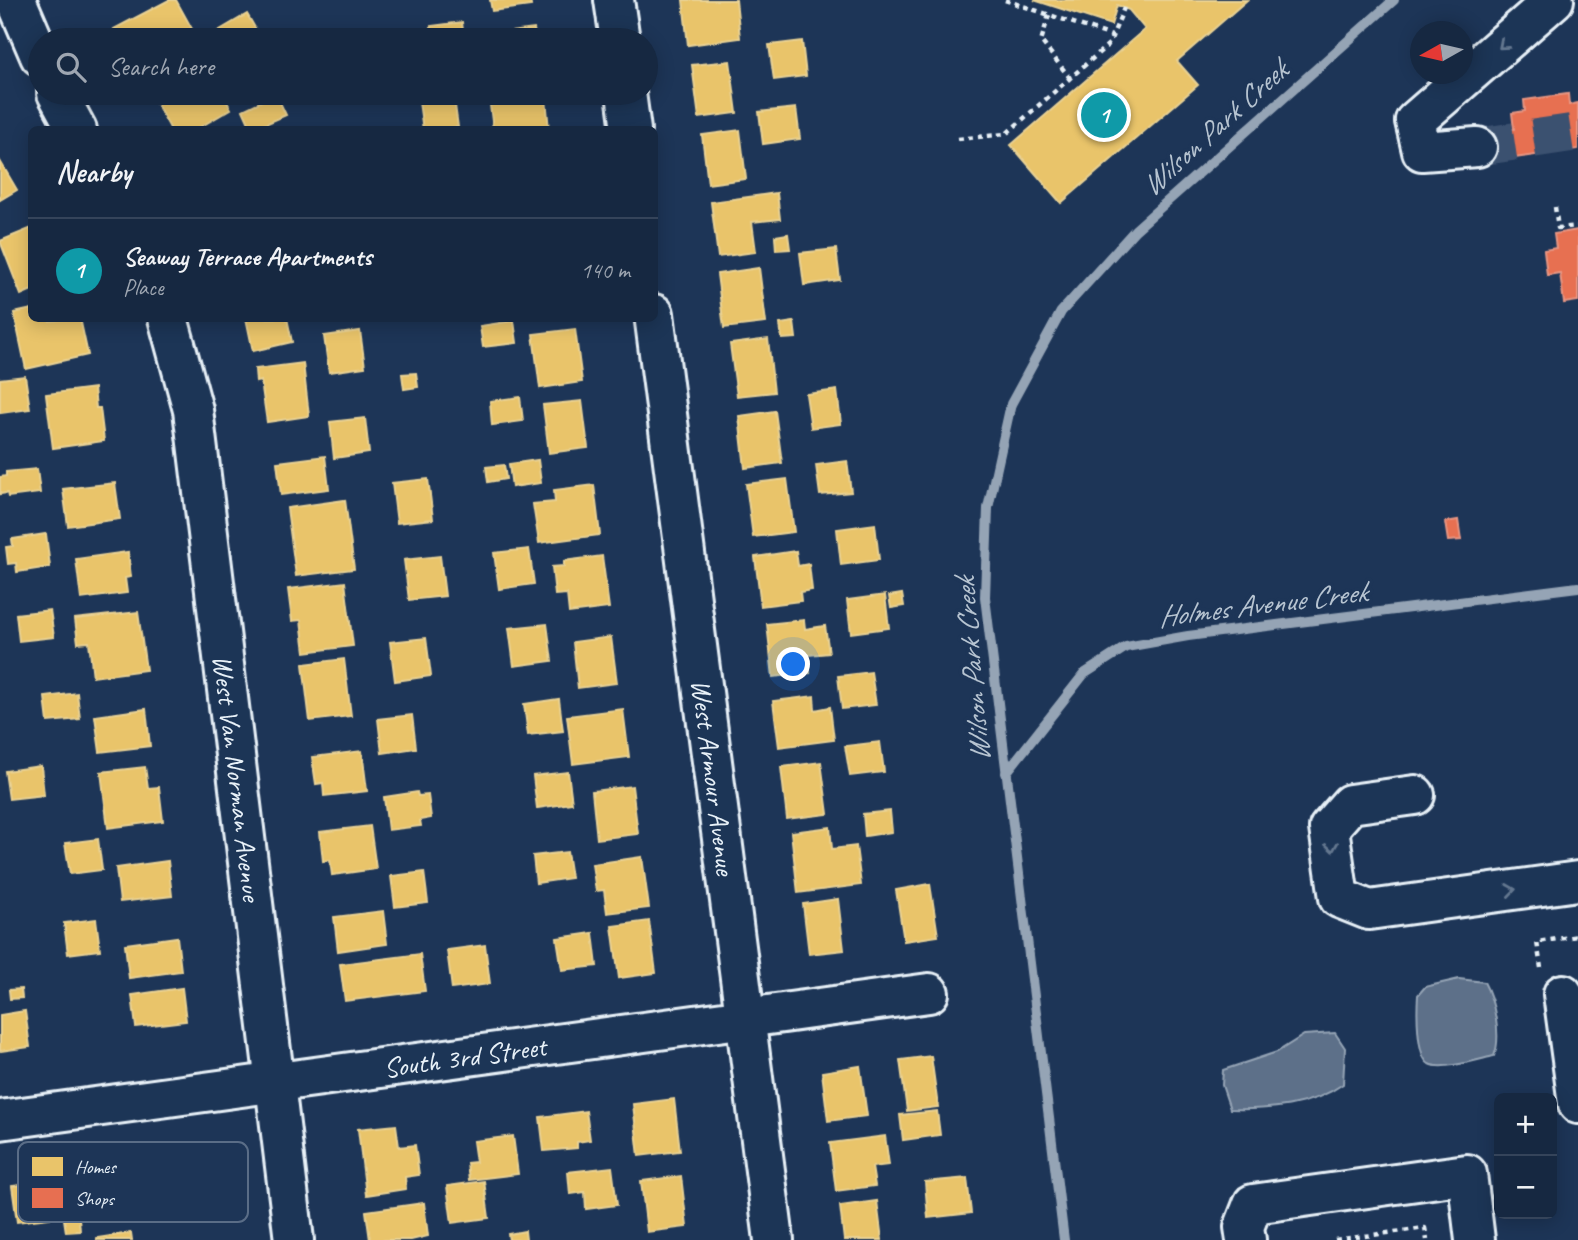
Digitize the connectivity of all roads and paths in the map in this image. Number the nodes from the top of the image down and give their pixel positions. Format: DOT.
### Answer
graph roads {
  1 [pos="16,0"];
  2 [pos="614,0"];
  3 [pos="1004,0"];
  4 [pos="1554,0"];
  5 [pos="1124,8"];
  6 [pos="1049,15"];
  7 [pos="28,28"];
  8 [pos="618,28"];
  9 [pos="1112,36"];
  10 [pos="1070,78"];
  11 [pos="63,105"];
  12 [pos="628,105"];
  13 [pos="75,126"];
  14 [pos="630,126"];
  15 [pos="958,139"];
  16 [pos="1477,147"];
  17 [pos="1555,207"];
  18 [pos="1578,226"];
  19 [pos="170,322"];
  20 [pos="655,322"];
  21 [pos="1415,795"];
  22 [pos="1578,881"];
  23 [pos="929,993"];
  24 [pos="1563,994"];
  25 [pos="744,1017"];
  26 [pos="273,1082"];
  27 [pos="1578,1104"];
  28 [pos="0,1121"];
  29 [pos="294,1240"];
  30 [pos="774,1240"];
  31 [pos="1246,1240"];
  32 [pos="1335,1240"];
  33 [pos="1427,1240"];
  34 [pos="1475,1240"];
  1 -- 7 [label="street"];
  2 -- 8 [label="street"];
  3 -- 6 [label="path"];
  4 -- 16 [label="street, one-way"];
  5 -- 9 [label="path"];
  6 -- 9 [label="path"];
  6 -- 10 [label="path"];
  9 -- 10 [label="path"];
  10 -- 15 [label="path"];
  11 -- 13 [label="street"];
  12 -- 14 [label="street"];
  17 -- 18 [label="path"];
  19 -- 26 [label="street, West Van Norman Avenue"];
  20 -- 25 [label="street, West Armour Avenue"];
  21 -- 22 [label="street, one-way"];
  23 -- 25 [label="street, South 3rd Street"];
  24 -- 27 [label="street"];
  25 -- 26 [label="street, South 3rd Street"];
  25 -- 30 [label="street, West Armour Avenue"];
  26 -- 28 [label="street, South 3rd Street"];
  26 -- 29 [label="street, West Van Norman Avenue"];
  31 -- 34 [label="street"];
  32 -- 33 [label="path"];
}
